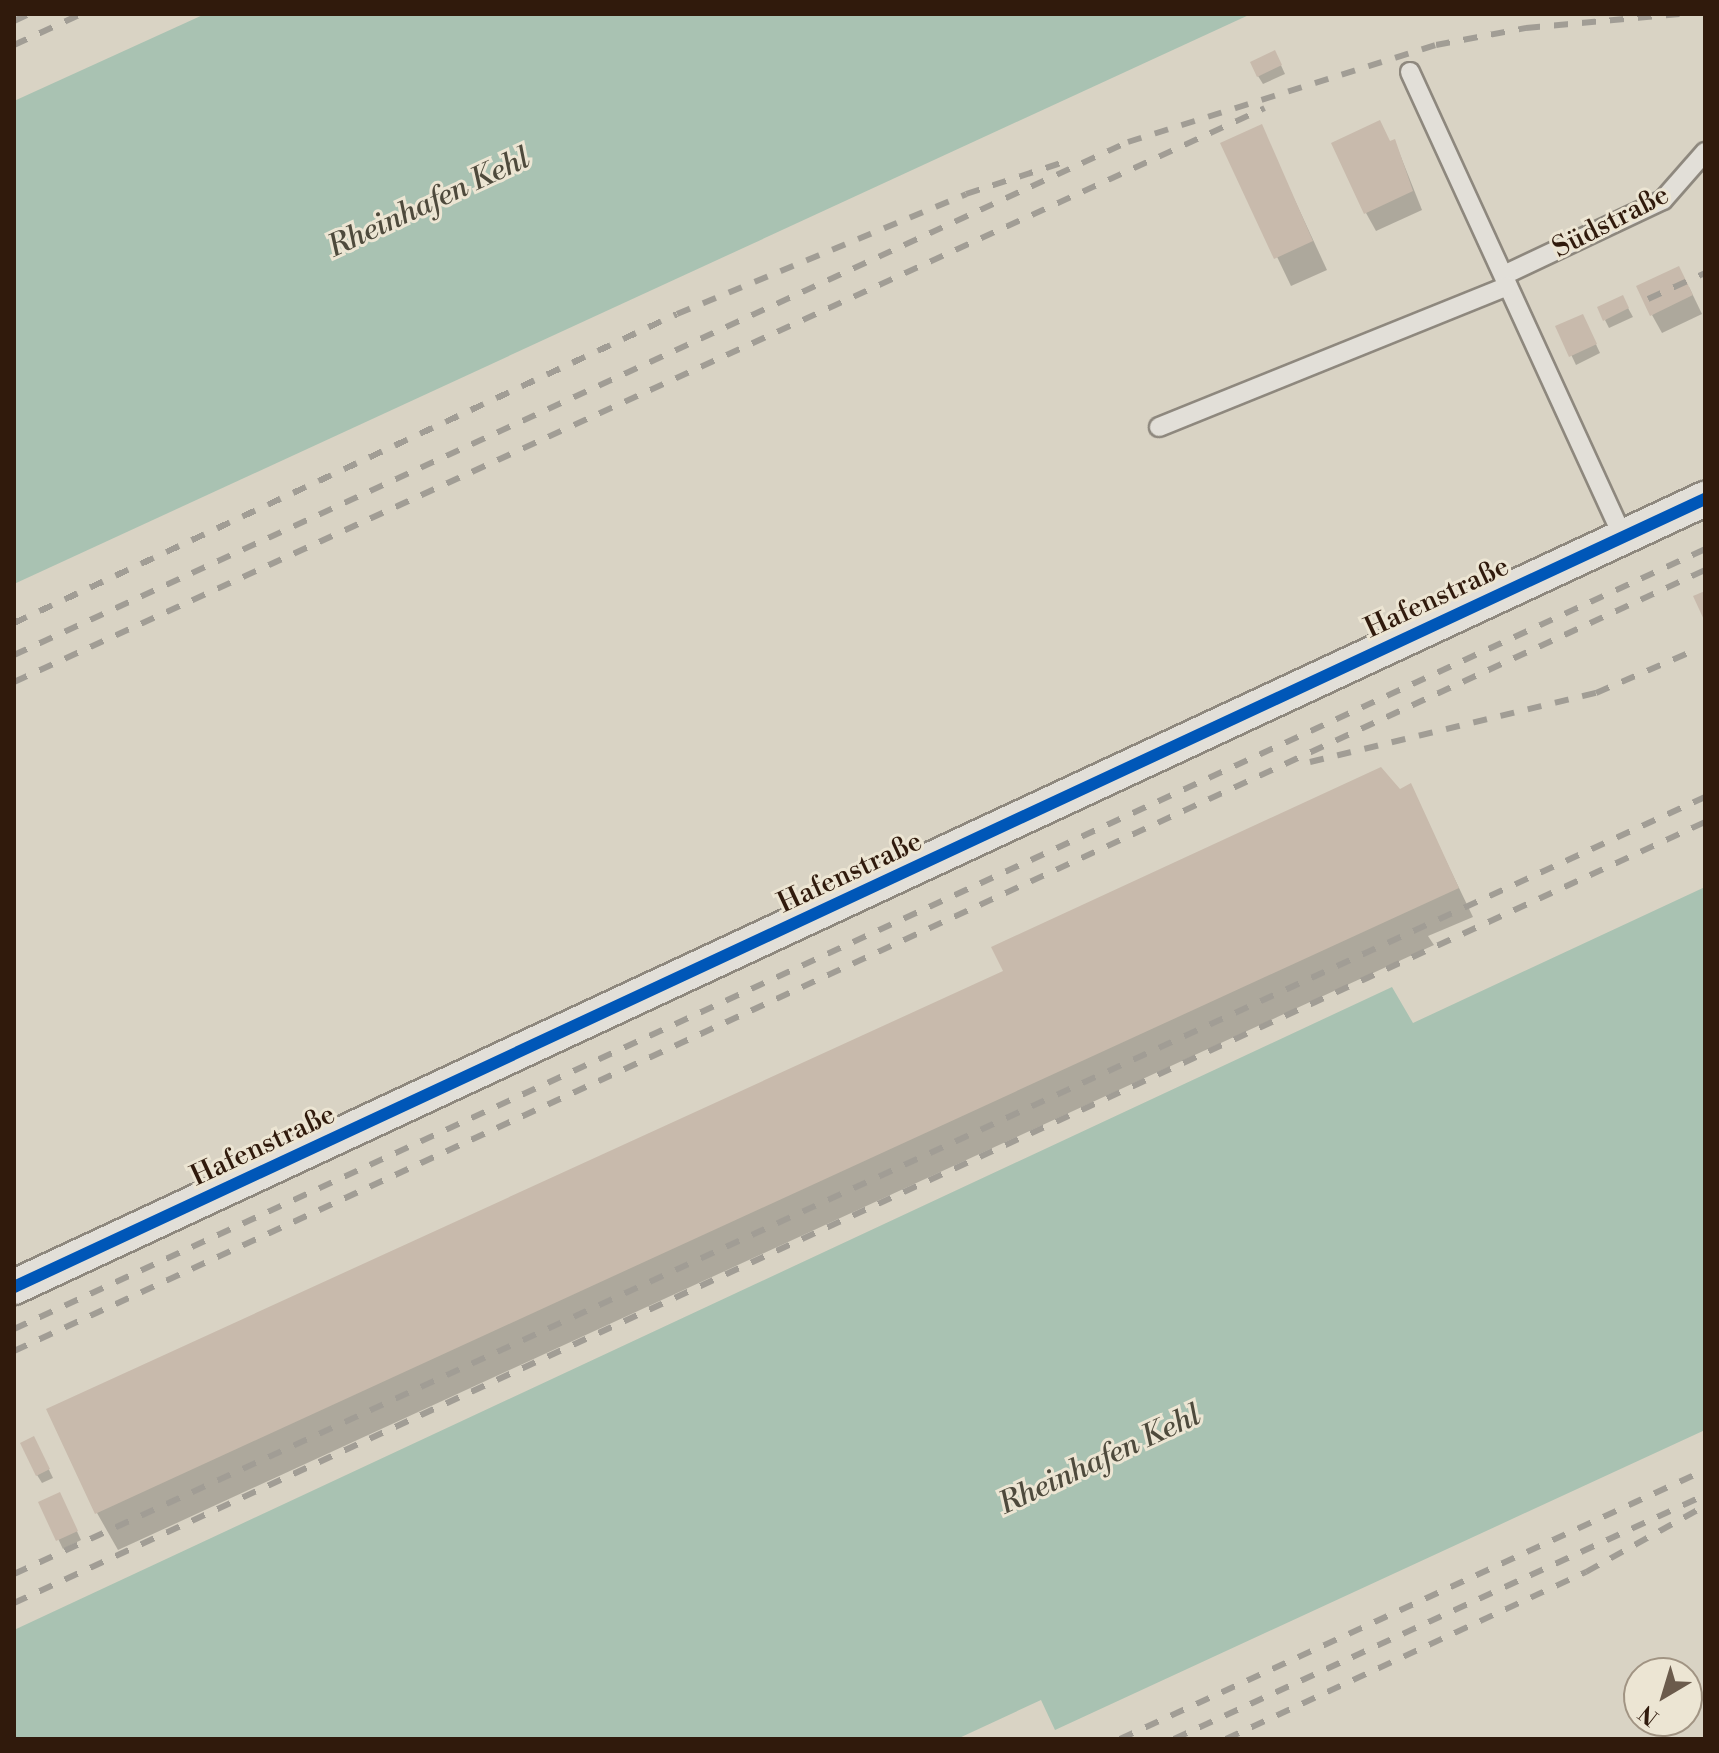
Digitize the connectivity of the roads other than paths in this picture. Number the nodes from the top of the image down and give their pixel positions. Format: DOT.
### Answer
graph roads {
  1 [pos="1410,72"];
  2 [pos="1705,152"];
  3 [pos="1506,280"];
  4 [pos="1159,427"];
  5 [pos="1705,499"];
  6 [pos="1623,537"];
  7 [pos="14,1287"];
  1 -- 3 [label="lane"];
  2 -- 3 [label="lane, Südstraße"];
  3 -- 4 [label="lane, Südstraße"];
  3 -- 6 [label="lane"];
  5 -- 6 [label="street, Hafenstraße"];
  6 -- 7 [label="street, Hafenstraße"];
}
